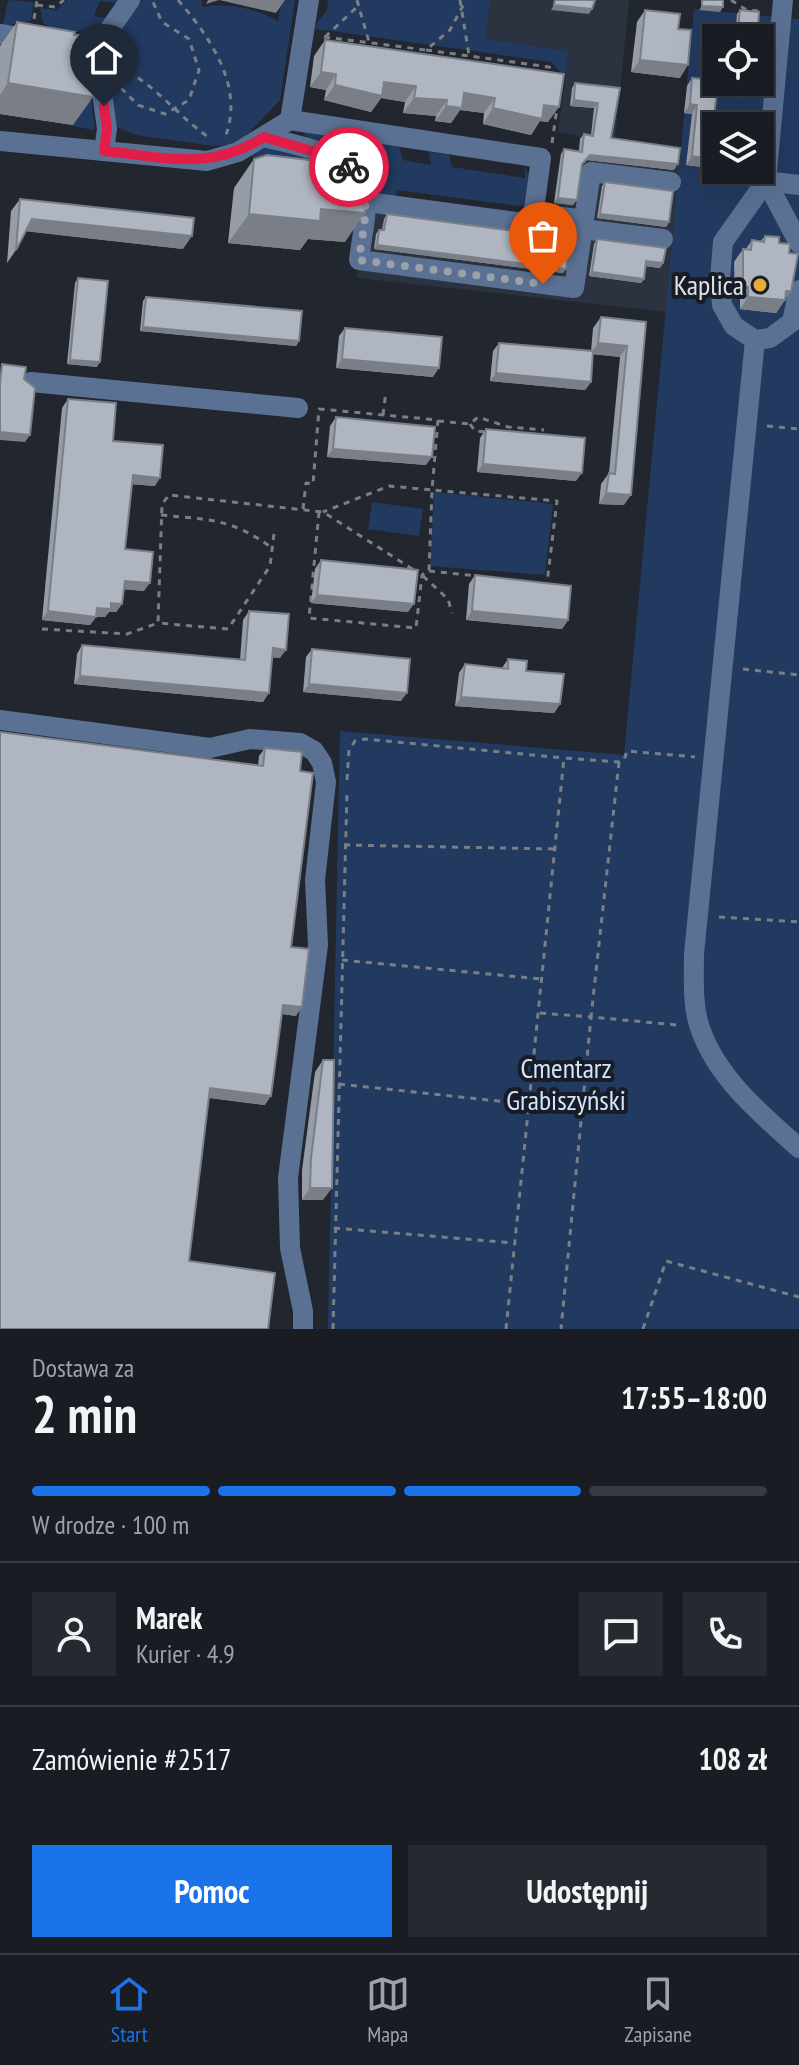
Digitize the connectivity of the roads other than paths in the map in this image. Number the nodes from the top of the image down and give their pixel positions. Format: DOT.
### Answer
graph roads {
  1 [pos="130,0"];
  2 [pos="309,0"];
  3 [pos="783,7"];
  4 [pos="0,34"];
  5 [pos="96,49"];
  6 [pos="772,112"];
  7 [pos="290,120"];
  8 [pos="264,137"];
  9 [pos="0,141"];
  10 [pos="104,151"];
  11 [pos="671,182"];
  12 [pos="774,182"];
  13 [pos="764,184"];
  14 [pos="768,184"];
  15 [pos="799,185"];
  16 [pos="367,202"];
  17 [pos="533,213"];
  18 [pos="583,224"];
  19 [pos="663,239"];
  20 [pos="799,243"];
  21 [pos="799,290"];
  22 [pos="755,340"];
  23 [pos="31,382"];
  24 [pos="298,408"];
  25 [pos="0,720"];
  26 [pos="799,1148"];
  27 [pos="303,1329"];
  1 -- 5 [label="street"];
  2 -- 7 [label="street"];
  3 -- 6 [label="street"];
  4 -- 5 [label="street"];
  5 -- 10 [label="street"];
  7 -- 8 [label="street"];
  7 -- 17 [label="street"];
  8 -- 10 [label="street"];
  8 -- 16 [label="street"];
  9 -- 10 [label="street"];
  11 -- 18 [label="street"];
  12 -- 15 [label="street"];
  13 -- 22 [label="street"];
  14 -- 20 [label="street"];
  16 -- 17 [label="street"];
  16 -- 18 [label="street"];
  17 -- 18 [label="street"];
  18 -- 19 [label="street"];
  21 -- 22 [label="street"];
  22 -- 26 [label="street"];
  23 -- 24 [label="street"];
  25 -- 27 [label="street"];
}
